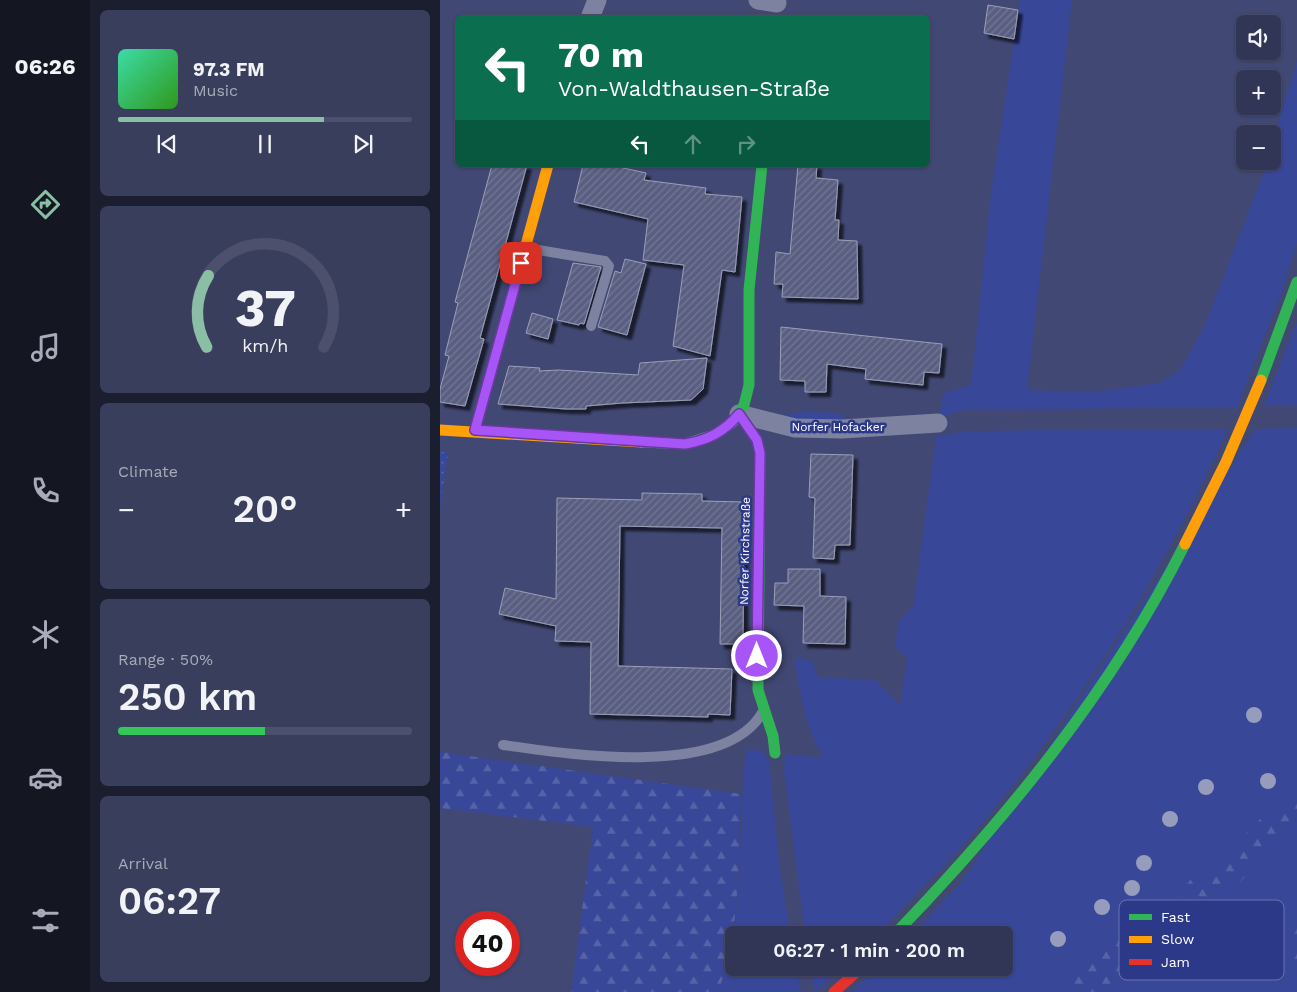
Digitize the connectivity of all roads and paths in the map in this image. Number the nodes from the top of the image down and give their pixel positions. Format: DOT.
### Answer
graph roads {
  1 [pos="597,0"];
  2 [pos="758,0"];
  3 [pos="776,7"];
  4 [pos="591,15"];
  5 [pos="547,167"];
  6 [pos="762,167"];
  7 [pos="525,248"];
  8 [pos="1297,282"];
  9 [pos="591,326"];
  10 [pos="739,414"];
  11 [pos="938,423"];
  12 [pos="440,430"];
  13 [pos="475,430"];
  14 [pos="763,710"];
  15 [pos="503,745"];
  16 [pos="776,753"];
  17 [pos="903,926"];
  18 [pos="852,976"];
  19 [pos="834,992"];
  1 -- 4 [label="street"];
  2 -- 3 [label="street"];
  5 -- 7 [label="street"];
  6 -- 10 [label="street"];
  7 -- 9 [label="lane"];
  7 -- 13 [label="street"];
  8 -- 17 [label="street"];
  10 -- 11 [label="street, Norfer Hofacker"];
  10 -- 13 [label="street"];
  10 -- 14 [label="street, Norfer Kirchstraße"];
  12 -- 13 [label="street"];
  14 -- 15 [label="lane"];
  14 -- 16 [label="street, Norfer Kirchstraße"];
  18 -- 19 [label="street"];
}
